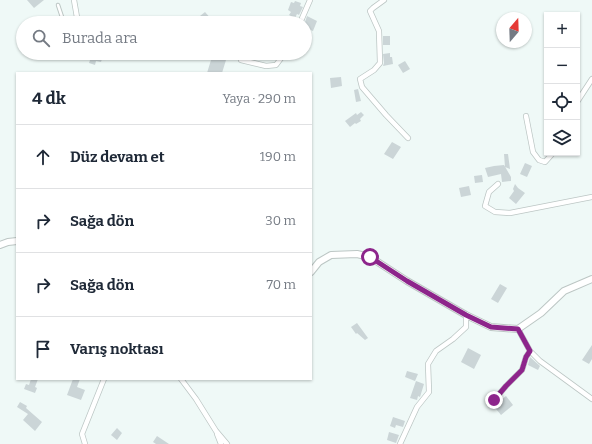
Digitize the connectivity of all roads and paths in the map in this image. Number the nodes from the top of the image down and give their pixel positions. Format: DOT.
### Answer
graph roads {
  1 [pos="74,0"];
  2 [pos="310,0"];
  3 [pos="384,0"];
  4 [pos="58,5"];
  5 [pos="62,16"];
  6 [pos="77,16"];
  7 [pos="303,16"];
  8 [pos="242,60"];
  9 [pos="280,60"];
  10 [pos="592,79"];
  11 [pos="580,97"];
  12 [pos="526,116"];
  13 [pos="408,138"];
  14 [pos="550,156"];
  15 [pos="498,184"];
  16 [pos="592,198"];
  17 [pos="16,241"];
  18 [pos="0,245"];
  19 [pos="312,271"];
  20 [pos="592,279"];
  21 [pos="466,315"];
  22 [pos="518,329"];
  23 [pos="530,351"];
  24 [pos="104,380"];
  25 [pos="182,380"];
  26 [pos="592,399"];
  27 [pos="494,400"];
  28 [pos="216,431"];
  29 [pos="85,444"];
  30 [pos="221,444"];
  31 [pos="227,444"];
  32 [pos="400,444"];
  1 -- 6 [label="street"];
  2 -- 7 [label="street"];
  3 -- 13 [label="street"];
  4 -- 5 [label="lane"];
  8 -- 9 [label="street"];
  10 -- 11 [label="street"];
  12 -- 14 [label="street"];
  15 -- 16 [label="street"];
  17 -- 18 [label="street"];
  19 -- 21 [label="street"];
  20 -- 22 [label="street"];
  21 -- 22 [label="street"];
  21 -- 32 [label="street"];
  22 -- 23 [label="street"];
  23 -- 26 [label="street"];
  23 -- 27 [label="street"];
  24 -- 29 [label="street"];
  25 -- 28 [label="street"];
  28 -- 30 [label="street"];
  28 -- 31 [label="street"];
}
